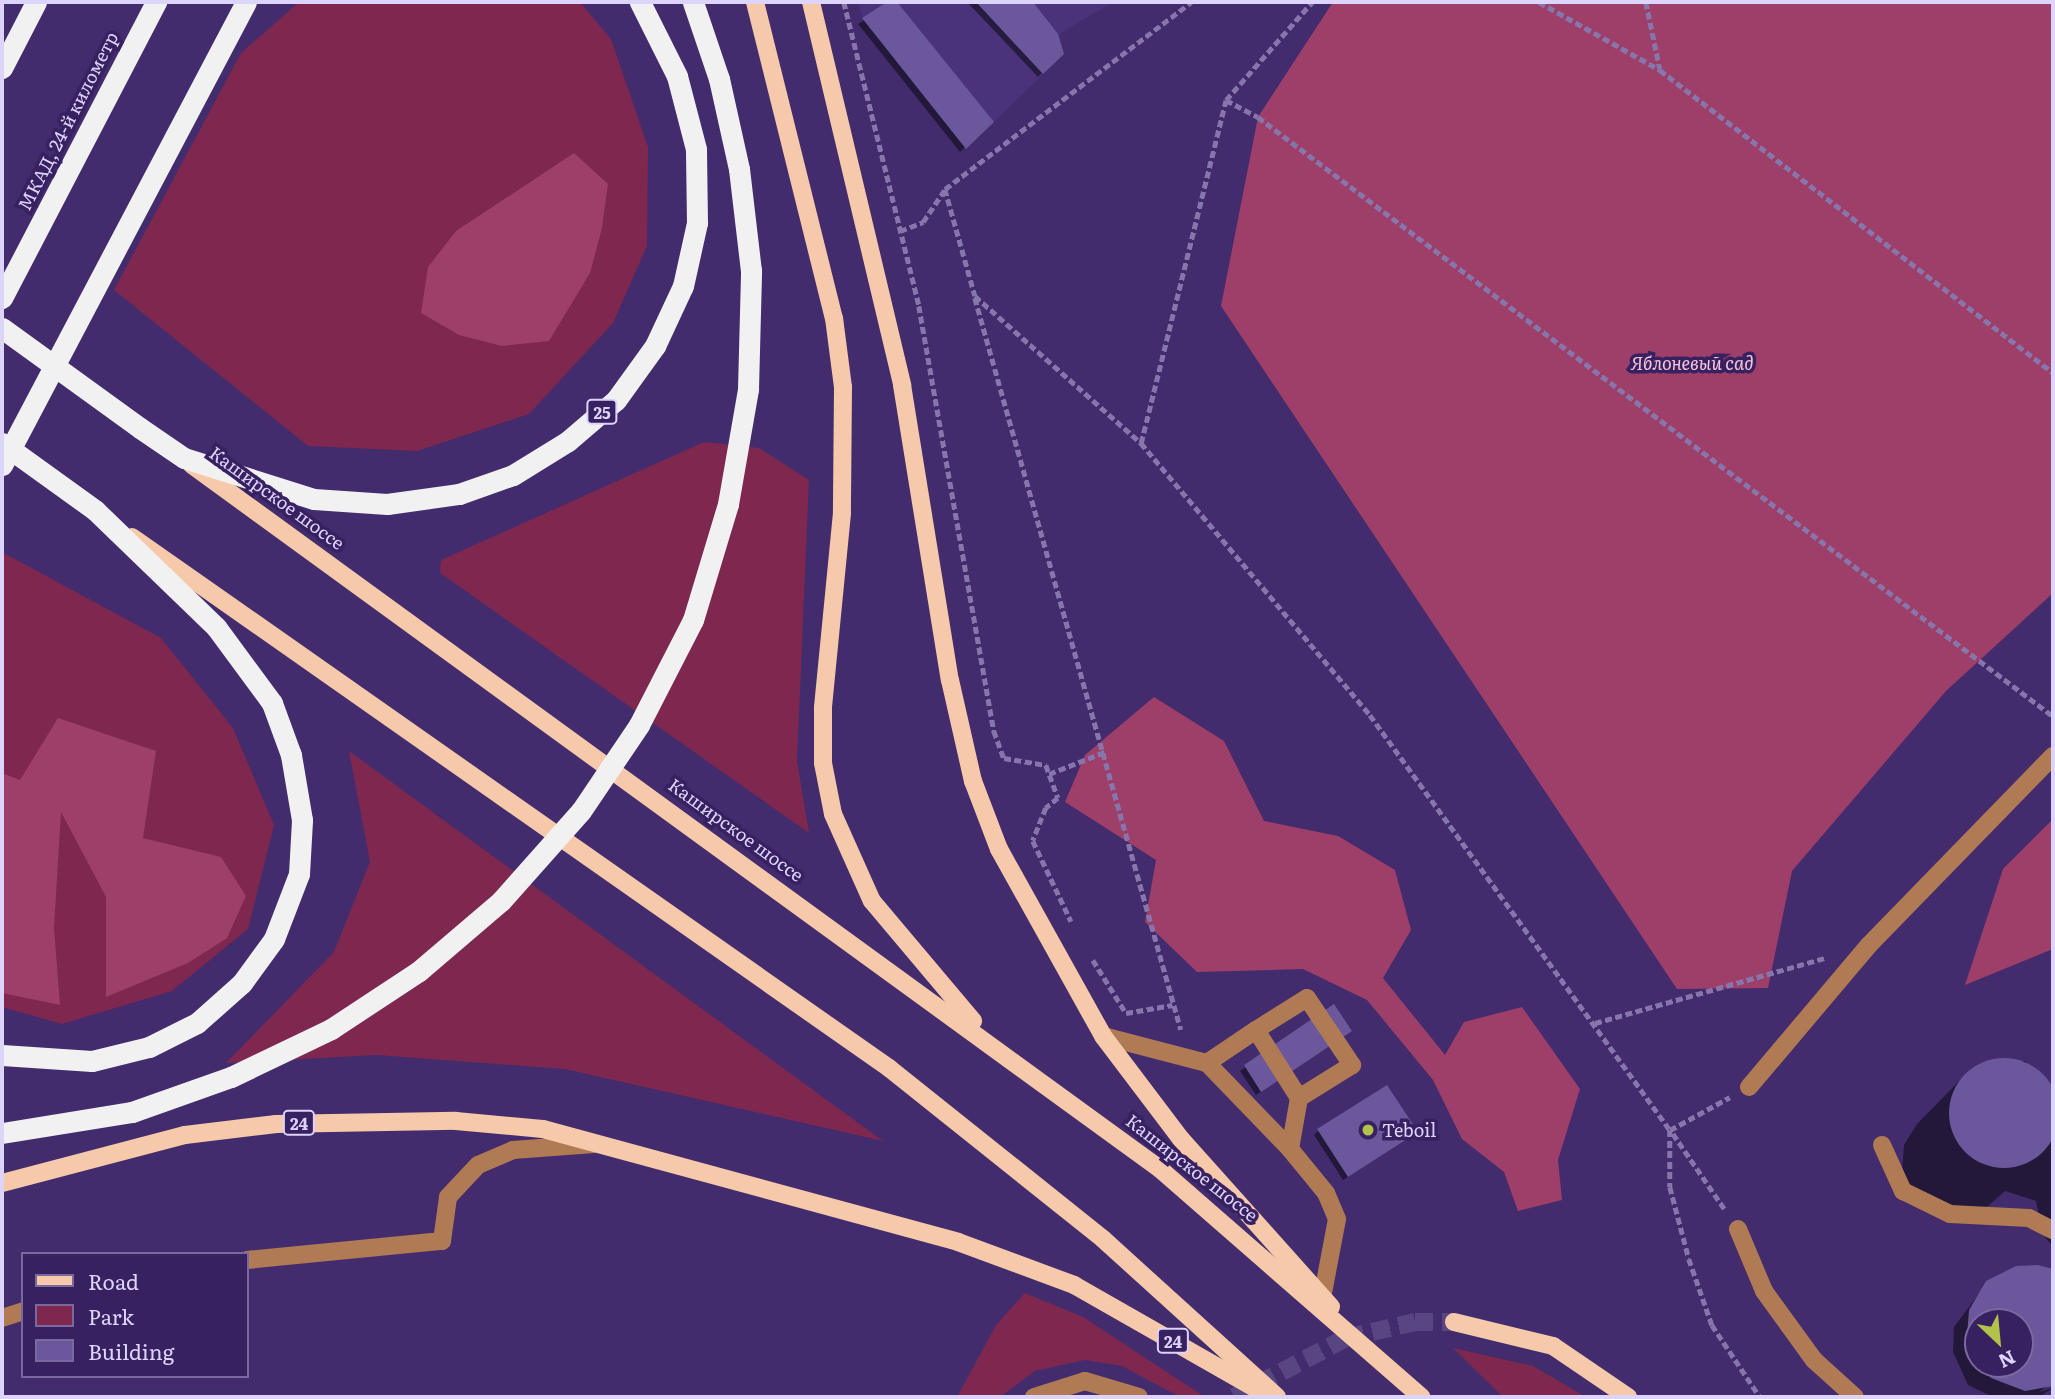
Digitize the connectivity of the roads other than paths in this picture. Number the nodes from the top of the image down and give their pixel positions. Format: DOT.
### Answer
graph roads {
  1 [pos="36,2"];
  2 [pos="156,2"];
  3 [pos="252,2"];
  4 [pos="640,2"];
  5 [pos="693,2"];
  6 [pos="755,2"];
  7 [pos="811,2"];
  8 [pos="242,10"];
  9 [pos="2,68"];
  10 [pos="2,298"];
  11 [pos="2,328"];
  12 [pos="2,443"];
  13 [pos="184,458"];
  14 [pos="2,465"];
  15 [pos="121,529"];
  16 [pos="2053,756"];
  17 [pos="1256,1030"];
  18 [pos="1103,1035"];
  19 [pos="999,1049"];
  20 [pos="2,1055"];
  21 [pos="1207,1063"];
  22 [pos="1749,1087"];
  23 [pos="1300,1098"];
  24 [pos="2,1133"];
  25 [pos="601,1144"];
  26 [pos="1882,1145"];
  27 [pos="1290,1149"];
  28 [pos="2,1183"];
  29 [pos="1738,1229"];
  30 [pos="2053,1230"];
  31 [pos="248,1260"];
  32 [pos="1323,1293"];
  33 [pos="21,1312"];
  34 [pos="2,1318"];
  35 [pos="1454,1322"];
  36 [pos="1346,1330"];
  37 [pos="1034,1397"];
  38 [pos="1139,1397"];
  39 [pos="1271,1397"];
  40 [pos="1277,1397"];
  41 [pos="1421,1397"];
  42 [pos="1628,1397"];
  43 [pos="1855,1397"];
  1 -- 9 [label="highway"];
  2 -- 10 [label="highway, МКАД, 24-й километр"];
  3 -- 8 [label="highway"];
  4 -- 13 [label="highway, 25"];
  5 -- 24 [label="highway, bridge"];
  6 -- 19 [label="main road"];
  7 -- 18 [label="main road"];
  8 -- 14 [label="highway"];
  11 -- 13 [label="highway, Каширское шоссе, bridge"];
  12 -- 15 [label="highway, bridge"];
  13 -- 19 [label="main road, Каширское шоссе"];
  15 -- 20 [label="highway"];
  15 -- 40 [label="main road"];
  16 -- 22 [label="street"];
  17 -- 21 [label="street"];
  17 -- 23 [label="street"];
  17 -- 23 [label="street"];
  18 -- 21 [label="street"];
  18 -- 32 [label="main road"];
  19 -- 36 [label="main road, Каширское шоссе"];
  21 -- 27 [label="street"];
  23 -- 27 [label="street"];
  25 -- 28 [label="main road, 24"];
  25 -- 31 [label="street"];
  25 -- 39 [label="main road, 24"];
  26 -- 30 [label="street"];
  27 -- 32 [label="street"];
  29 -- 43 [label="street"];
  32 -- 36 [label="main road"];
  33 -- 34 [label="street"];
  35 -- 42 [label="main road"];
  36 -- 41 [label="main road, Каширское шоссе"];
  37 -- 38 [label="street"];
}
